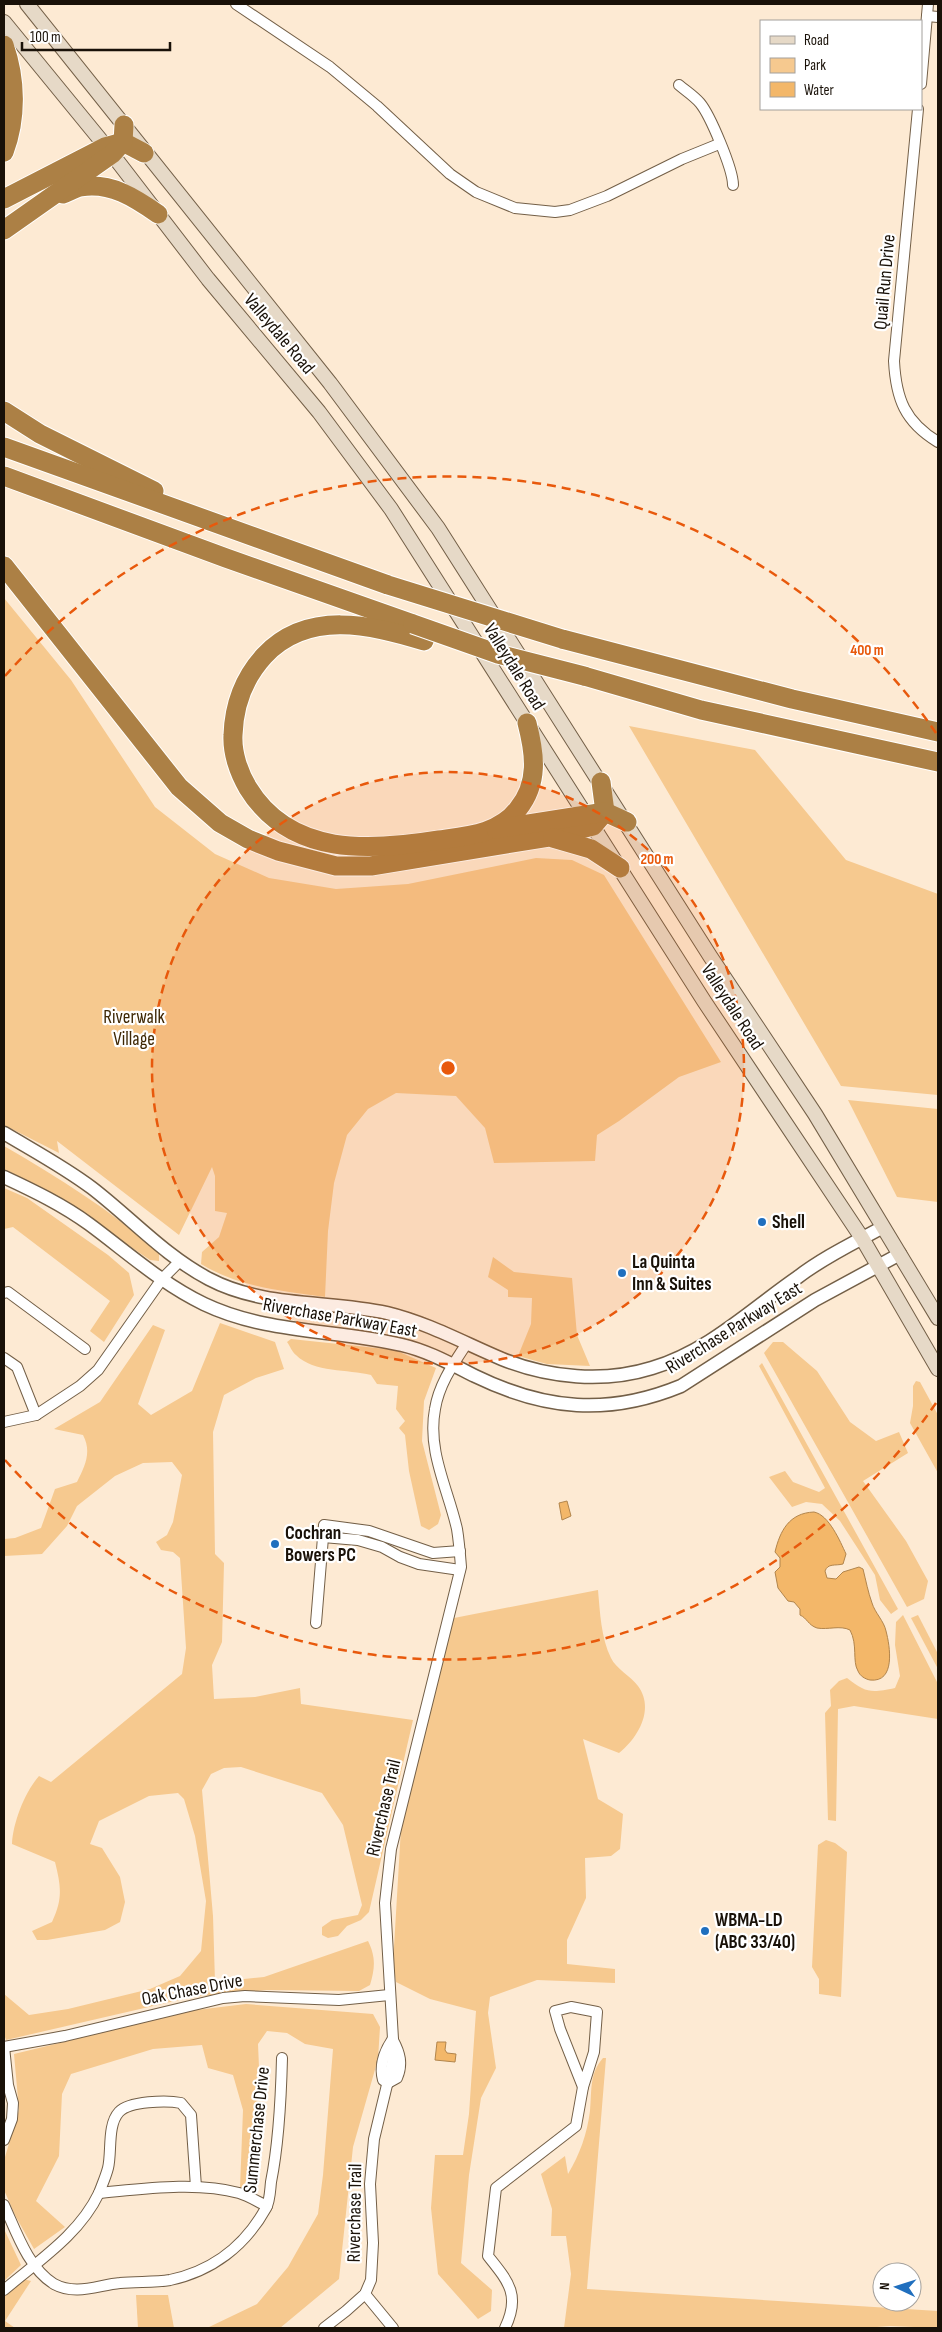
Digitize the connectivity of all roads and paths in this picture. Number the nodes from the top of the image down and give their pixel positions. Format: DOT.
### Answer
graph roads {
  1 [pos="26,4"];
  2 [pos="236,4"];
  3 [pos="928,4"];
  4 [pos="927,16"];
  5 [pos="938,17"];
  6 [pos="4,22"];
  7 [pos="4,45"];
  8 [pos="922,73"];
  9 [pos="679,85"];
  10 [pos="918,110"];
  11 [pos="116,142"];
  12 [pos="719,144"];
  13 [pos="4,152"];
  14 [pos="144,153"];
  15 [pos="733,185"];
  16 [pos="54,196"];
  17 [pos="4,199"];
  18 [pos="158,214"];
  19 [pos="4,230"];
  20 [pos="4,411"];
  21 [pos="938,442"];
  22 [pos="4,447"];
  23 [pos="4,476"];
  24 [pos="187,513"];
  25 [pos="4,566"];
  26 [pos="415,632"];
  27 [pos="527,723"];
  28 [pos="938,732"];
  29 [pos="938,762"];
  30 [pos="601,782"];
  31 [pos="594,818"];
  32 [pos="627,822"];
  33 [pos="492,830"];
  34 [pos="550,837"];
  35 [pos="620,868"];
  36 [pos="4,1133"];
  37 [pos="4,1177"];
  38 [pos="883,1227"];
  39 [pos="862,1238"];
  40 [pos="900,1254"];
  41 [pos="180,1261"];
  42 [pos="878,1266"];
  43 [pos="162,1279"];
  44 [pos="4,1293"];
  45 [pos="938,1318"];
  46 [pos="467,1343"];
  47 [pos="85,1349"];
  48 [pos="4,1358"];
  49 [pos="453,1365"];
  50 [pos="938,1369"];
  51 [pos="36,1415"];
  52 [pos="4,1422"];
  53 [pos="323,1536"];
  54 [pos="460,1552"];
  55 [pos="460,1570"];
  56 [pos="316,1623"];
  57 [pos="389,1995"];
  58 [pos="393,2039"];
  59 [pos="4,2048"];
  60 [pos="282,2058"];
  61 [pos="391,2064"];
  62 [pos="388,2083"];
  63 [pos="583,2087"];
  64 [pos="4,2140"];
  65 [pos="196,2187"];
  66 [pos="99,2193"];
  67 [pos="4,2205"];
  68 [pos="267,2206"];
  69 [pos="35,2264"];
  70 [pos="4,2290"];
  71 [pos="365,2294"];
  72 [pos="324,2328"];
  73 [pos="393,2328"];
  74 [pos="505,2328"];
  1 -- 11 [label="main road, Valleydale Road"];
  2 -- 12 [label="street"];
  3 -- 4 [label="street"];
  4 -- 5 [label="street"];
  4 -- 8 [label="street"];
  6 -- 11 [label="main road, Valleydale Road"];
  7 -- 13 [label="highway"];
  9 -- 12 [label="street"];
  10 -- 21 [label="street, Quail Run Drive"];
  11 -- 14 [label="highway"];
  11 -- 16 [label="highway"];
  11 -- 17 [label="highway"];
  11 -- 18 [label="main road, Valleydale Road"];
  12 -- 15 [label="street"];
  14 -- 30 [label="main road, Valleydale Road"];
  16 -- 18 [label="highway"];
  16 -- 19 [label="highway"];
  18 -- 27 [label="main road, Valleydale Road"];
  20 -- 24 [label="highway"];
  22 -- 24 [label="highway"];
  23 -- 26 [label="highway"];
  24 -- 28 [label="highway, bridge"];
  25 -- 34 [label="highway"];
  26 -- 29 [label="highway, bridge"];
  26 -- 33 [label="highway"];
  27 -- 31 [label="main road, Valleydale Road"];
  27 -- 33 [label="highway"];
  30 -- 31 [label="highway"];
  30 -- 32 [label="main road, Valleydale Road"];
  31 -- 32 [label="highway"];
  31 -- 33 [label="highway"];
  31 -- 34 [label="highway"];
  31 -- 35 [label="main road, Valleydale Road"];
  32 -- 38 [label="main road, Valleydale Road"];
  34 -- 35 [label="highway"];
  35 -- 39 [label="main road, Valleydale Road"];
  36 -- 41 [label="street, Riverchase Parkway East"];
  37 -- 43 [label="street, Riverchase Parkway East"];
  38 -- 39 [label="street, Riverchase Parkway East"];
  38 -- 40 [label="main road, Valleydale Road"];
  39 -- 42 [label="main road, Valleydale Road"];
  39 -- 46 [label="street, Riverchase Parkway East"];
  40 -- 42 [label="street, Riverchase Parkway East"];
  40 -- 45 [label="main road, Valleydale Road"];
  41 -- 43 [label="street"];
  41 -- 46 [label="street, Riverchase Parkway East"];
  42 -- 49 [label="street, Riverchase Parkway East"];
  42 -- 50 [label="main road, Valleydale Road"];
  43 -- 49 [label="street, Riverchase Parkway East"];
  43 -- 51 [label="street"];
  44 -- 47 [label="street"];
  46 -- 49 [label="street, Riverchase Trail"];
  48 -- 51 [label="street"];
  49 -- 54 [label="street, Riverchase Trail"];
  51 -- 52 [label="street"];
  53 -- 54 [label="street"];
  53 -- 55 [label="street"];
  53 -- 56 [label="street"];
  54 -- 55 [label="street, Riverchase Trail"];
  55 -- 57 [label="street, Riverchase Trail"];
  57 -- 58 [label="street, Riverchase Trail"];
  57 -- 59 [label="street, Oak Chase Drive"];
  58 -- 61 [label="street, Riverchase Trail"];
  58 -- 61 [label="street, Riverchase Trail"];
  59 -- 64 [label="street"];
  60 -- 68 [label="street, Summerchase Drive"];
  61 -- 62 [label="street, Riverchase Trail"];
  61 -- 62 [label="street, Riverchase Trail"];
  62 -- 71 [label="street, Riverchase Trail"];
  63 -- 63 [label="street"];
  63 -- 74 [label="street"];
  65 -- 66 [label="street, Summerchase Drive"];
  65 -- 66 [label="street"];
  65 -- 68 [label="street, Summerchase Drive"];
  66 -- 69 [label="street"];
  67 -- 69 [label="street, Summerchase Drive"];
  68 -- 69 [label="street, Summerchase Drive"];
  69 -- 70 [label="street"];
  71 -- 72 [label="street"];
  71 -- 73 [label="street"];
}
